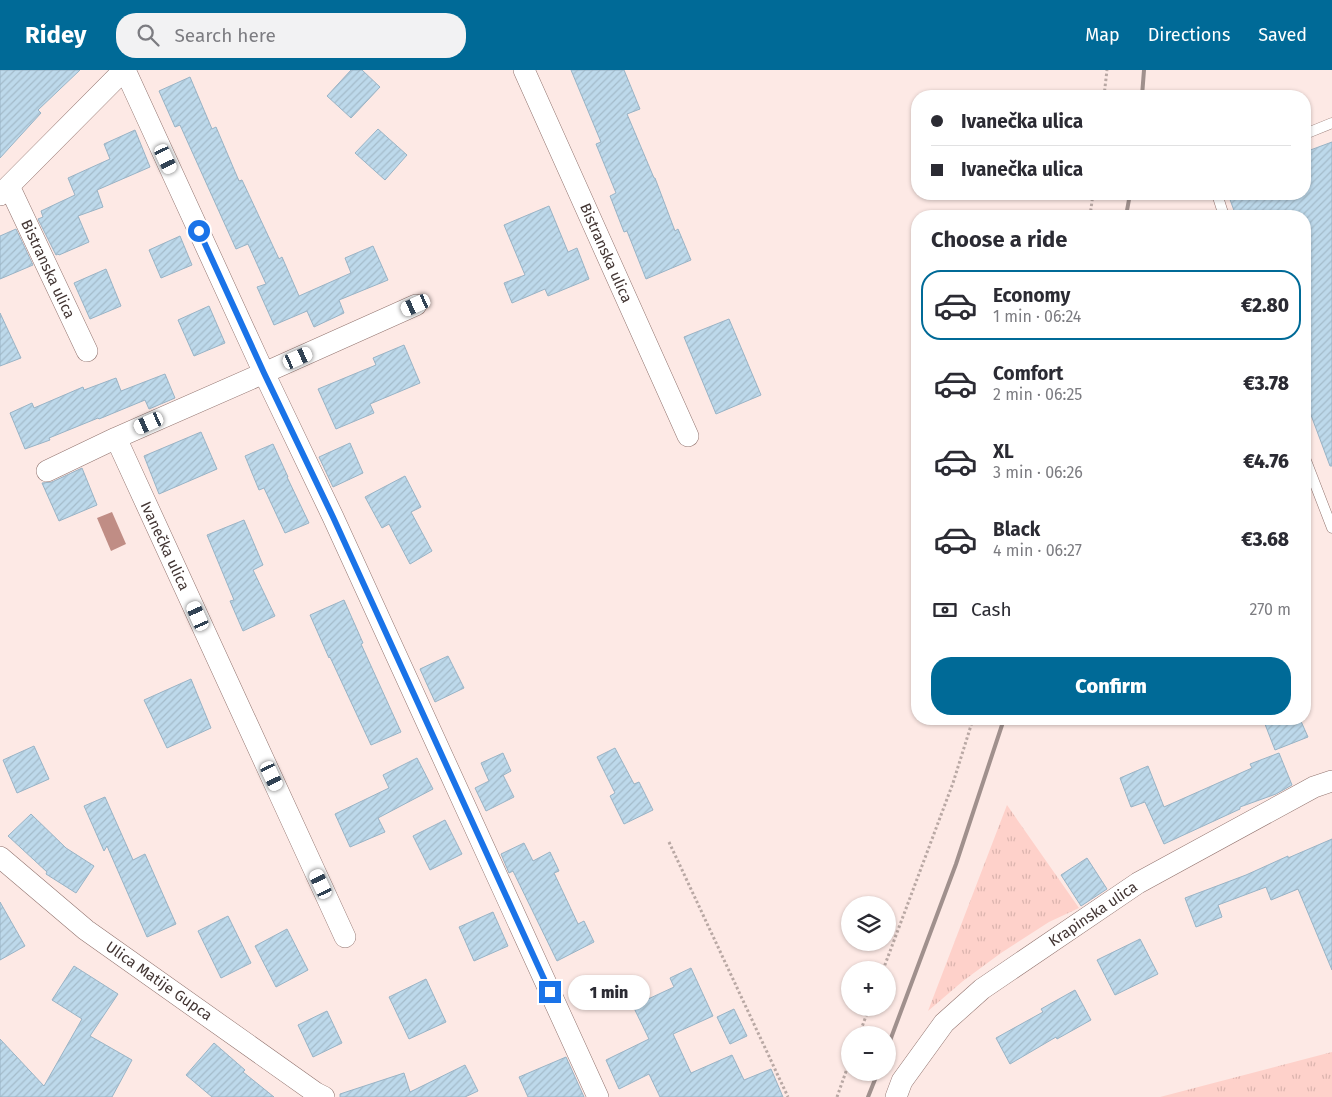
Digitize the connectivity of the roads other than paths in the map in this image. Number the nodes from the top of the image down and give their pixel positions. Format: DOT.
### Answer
graph roads {
  1 [pos="125,70"];
  2 [pos="524,70"];
  3 [pos="1332,123"];
  4 [pos="1311,132"];
  5 [pos="5,191"];
  6 [pos="416,305"];
  7 [pos="87,351"];
  8 [pos="264,373"];
  9 [pos="688,436"];
  10 [pos="116,438"];
  11 [pos="47,471"];
  12 [pos="1311,474"];
  13 [pos="1332,528"];
  14 [pos="1332,781"];
  15 [pos="0,857"];
  16 [pos="345,937"];
  17 [pos="324,1097"];
  18 [pos="598,1097"];
  19 [pos="896,1097"];
  1 -- 5 [label="street, Bistranska ulica"];
  1 -- 8 [label="street"];
  2 -- 9 [label="street, Bistranska ulica"];
  3 -- 4 [label="lane"];
  5 -- 7 [label="street, Bistranska ulica"];
  6 -- 8 [label="street"];
  8 -- 10 [label="street"];
  8 -- 18 [label="street"];
  10 -- 11 [label="street"];
  10 -- 16 [label="street, Ivanečka ulica"];
  12 -- 13 [label="lane"];
  14 -- 19 [label="street, Krapinska ulica"];
  15 -- 17 [label="street, Ulica Matije Gupca"];
}
